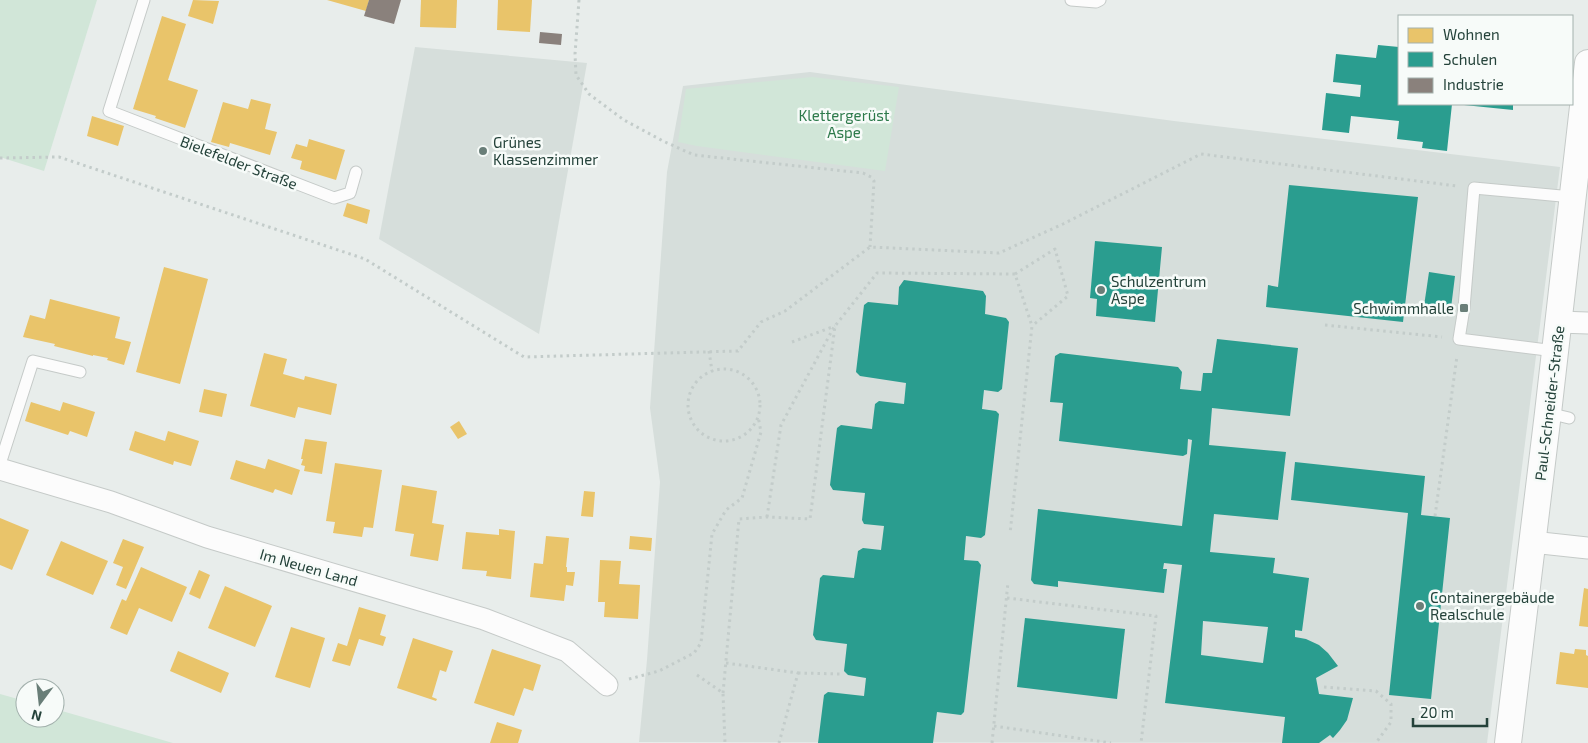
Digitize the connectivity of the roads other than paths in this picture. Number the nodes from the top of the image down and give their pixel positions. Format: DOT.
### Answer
graph roads {
  1 [pos="144,0"];
  2 [pos="1071,0"];
  3 [pos="1100,0"];
  4 [pos="1588,63"];
  5 [pos="356,172"];
  6 [pos="1572,197"];
  7 [pos="1558,322"];
  8 [pos="1588,323"];
  9 [pos="1555,351"];
  10 [pos="80,372"];
  11 [pos="0,464"];
  12 [pos="0,469"];
  13 [pos="1532,542"];
  14 [pos="1588,548"];
  15 [pos="607,685"];
  16 [pos="1508,743"];
  1 -- 5 [label="lane, Bielefelder Straße"];
  2 -- 3 [label="lane"];
  4 -- 6 [label="street, Paul-Schneider-Straße"];
  6 -- 7 [label="street, Paul-Schneider-Straße"];
  6 -- 9 [label="lane"];
  7 -- 8 [label="street"];
  7 -- 9 [label="street, Paul-Schneider-Straße"];
  9 -- 13 [label="street, Paul-Schneider-Straße"];
  10 -- 11 [label="lane"];
  12 -- 15 [label="street, Im Neuen Land"];
  13 -- 14 [label="street"];
  13 -- 16 [label="street, Paul-Schneider-Straße"];
}
